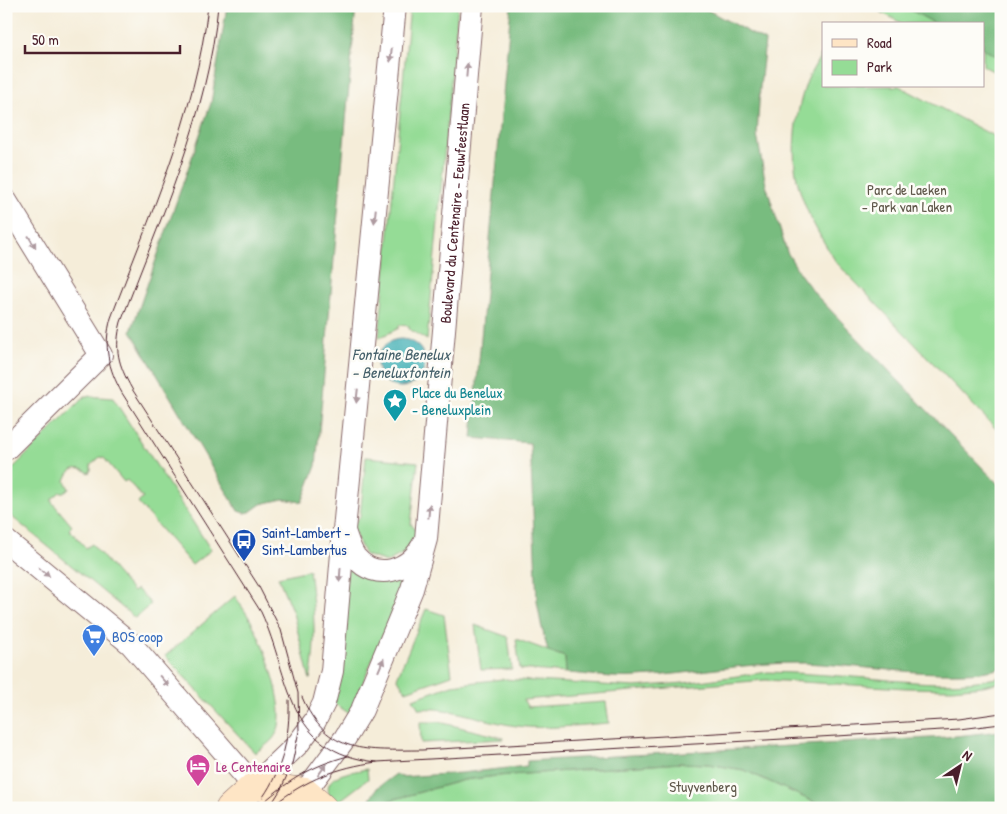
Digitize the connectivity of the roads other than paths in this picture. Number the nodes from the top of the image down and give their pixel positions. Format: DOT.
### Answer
graph roads {
  1 [pos="395,6"];
  2 [pos="472,6"];
  3 [pos="6,201"];
  4 [pos="6,449"];
  5 [pos="344,530"];
  6 [pos="426,539"];
  7 [pos="6,541"];
  8 [pos="311,726"];
  9 [pos="338,748"];
  10 [pos="254,786"];
  11 [pos="305,802"];
  12 [pos="230,808"];
  1 -- 5 [label="street, Boulevard du Centenaire - Eeuwfeestlaan, one-way"];
  6 -- 2 [label="street, Boulevard du Centenaire - Eeuwfeestlaan, one-way"];
  3 -- 4 [label="street, one-way"];
  5 -- 6 [label="street, Boulevard du Centenaire - Eeuwfeestlaan"];
  5 -- 8 [label="street, Boulevard du Centenaire - Eeuwfeestlaan, one-way"];
  9 -- 6 [label="street, Boulevard du Centenaire - Eeuwfeestlaan, one-way"];
  7 -- 10 [label="street, one-way"];
  8 -- 9 [label="street"];
  8 -- 10 [label="street, Boulevard du Centenaire - Eeuwfeestlaan"];
  11 -- 9 [label="street, Boulevard du Centenaire - Eeuwfeestlaan, one-way"];
  10 -- 11 [label="street"];
  10 -- 12 [label="street"];
}
